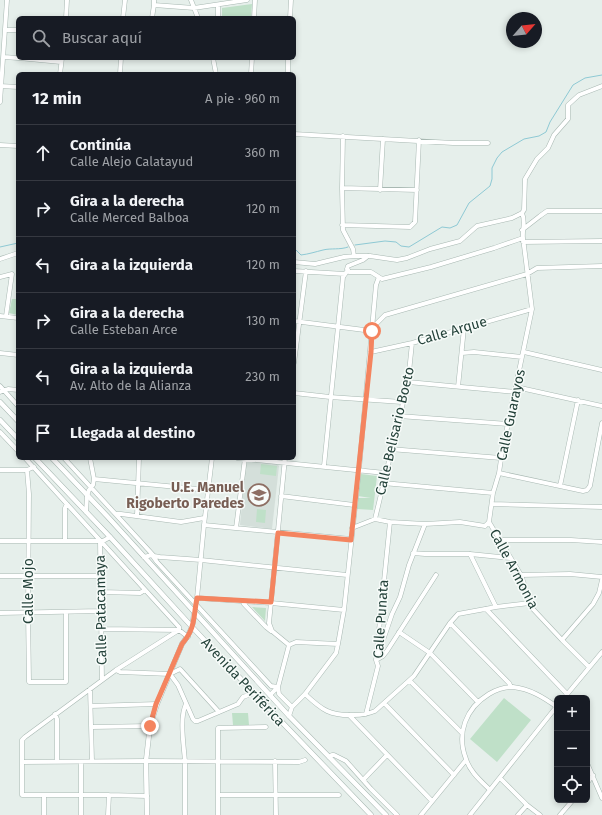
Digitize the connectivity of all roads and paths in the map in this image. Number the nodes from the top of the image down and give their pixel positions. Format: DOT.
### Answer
graph roads {
  1 [pos="7,0"];
  2 [pos="67,0"];
  3 [pos="125,0"];
  4 [pos="154,0"];
  5 [pos="191,0"];
  6 [pos="247,0"];
  7 [pos="255,0"];
  8 [pos="291,0"];
  9 [pos="218,5"];
  10 [pos="154,6"];
  11 [pos="194,8"];
  12 [pos="66,16"];
  13 [pos="124,16"];
  14 [pos="152,16"];
  15 [pos="197,16"];
  16 [pos="218,16"];
  17 [pos="254,16"];
  18 [pos="290,16"];
  19 [pos="0,22"];
  20 [pos="6,22"];
  21 [pos="6,30"];
  22 [pos="16,30"];
  23 [pos="4,57"];
  24 [pos="16,58"];
  25 [pos="62,60"];
  26 [pos="121,60"];
  27 [pos="214,60"];
  28 [pos="252,60"];
  29 [pos="288,60"];
  30 [pos="60,72"];
  31 [pos="120,72"];
  32 [pos="216,72"];
  33 [pos="251,72"];
  34 [pos="288,72"];
  35 [pos="1,86"];
  36 [pos="602,86"];
  37 [pos="16,87"];
  38 [pos="0,102"];
  39 [pos="296,134"];
  40 [pos="343,136"];
  41 [pos="383,139"];
  42 [pos="419,140"];
  43 [pos="488,143"];
  44 [pos="0,145"];
  45 [pos="16,146"];
  46 [pos="342,188"];
  47 [pos="380,190"];
  48 [pos="417,190"];
  49 [pos="602,211"];
  50 [pos="522,213"];
  51 [pos="342,225"];
  52 [pos="522,230"];
  53 [pos="523,240"];
  54 [pos="602,241"];
  55 [pos="16,254"];
  56 [pos="354,256"];
  57 [pos="368,256"];
  58 [pos="0,259"];
  59 [pos="296,262"];
  60 [pos="602,266"];
  61 [pos="296,271"];
  62 [pos="306,271"];
  63 [pos="346,272"];
  64 [pos="527,274"];
  65 [pos="0,277"];
  66 [pos="379,277"];
  67 [pos="532,308"];
  68 [pos="0,316"];
  69 [pos="6,316"];
  70 [pos="16,318"];
  71 [pos="296,322"];
  72 [pos="373,325"];
  73 [pos="337,326"];
  74 [pos="464,328"];
  75 [pos="372,331"];
  76 [pos="412,343"];
  77 [pos="371,352"];
  78 [pos="524,352"];
  79 [pos="0,353"];
  80 [pos="462,354"];
  81 [pos="16,355"];
  82 [pos="522,357"];
  83 [pos="602,370"];
  84 [pos="408,382"];
  85 [pos="0,386"];
  86 [pos="458,387"];
  87 [pos="516,389"];
  88 [pos="16,390"];
  89 [pos="2,391"];
  90 [pos="296,392"];
  91 [pos="330,397"];
  92 [pos="366,400"];
  93 [pos="578,400"];
  94 [pos="0,402"];
  95 [pos="402,402"];
  96 [pos="16,404"];
  97 [pos="602,406"];
  98 [pos="399,416"];
  99 [pos="16,419"];
  100 [pos="0,420"];
  101 [pos="602,423"];
  102 [pos="508,424"];
  103 [pos="1,434"];
  104 [pos="16,437"];
  105 [pos="16,449"];
  106 [pos="390,450"];
  107 [pos="501,458"];
  108 [pos="27,460"];
  109 [pos="37,460"];
  110 [pos="54,460"];
  111 [pos="66,460"];
  112 [pos="90,460"];
  113 [pos="139,460"];
  114 [pos="212,460"];
  115 [pos="245,460"];
  116 [pos="285,460"];
  117 [pos="324,466"];
  118 [pos="34,467"];
  119 [pos="0,470"];
  120 [pos="27,470"];
  121 [pos="359,470"];
  122 [pos="385,473"];
  123 [pos="499,473"];
  124 [pos="94,479"];
  125 [pos="137,483"];
  126 [pos="383,484"];
  127 [pos="560,486"];
  128 [pos="91,487"];
  129 [pos="208,490"];
  130 [pos="493,493"];
  131 [pos="87,496"];
  132 [pos="281,496"];
  133 [pos="67,504"];
  134 [pos="492,504"];
  135 [pos="354,505"];
  136 [pos="602,507"];
  137 [pos="86,512"];
  138 [pos="116,514"];
  139 [pos="137,516"];
  140 [pos="204,518"];
  141 [pos="375,519"];
  142 [pos="390,522"];
  143 [pos="490,522"];
  144 [pos="425,524"];
  145 [pos="204,525"];
  146 [pos="236,528"];
  147 [pos="352,528"];
  148 [pos="278,533"];
  149 [pos="110,536"];
  150 [pos="28,540"];
  151 [pos="65,540"];
  152 [pos="100,540"];
  153 [pos="351,540"];
  154 [pos="501,540"];
  155 [pos="0,541"];
  156 [pos="602,542"];
  157 [pos="413,553"];
  158 [pos="152,554"];
  159 [pos="470,554"];
  160 [pos="144,557"];
  161 [pos="510,558"];
  162 [pos="200,560"];
  163 [pos="274,568"];
  164 [pos="347,575"];
  165 [pos="436,575"];
  166 [pos="520,575"];
  167 [pos="0,576"];
  168 [pos="28,576"];
  169 [pos="102,576"];
  170 [pos="602,577"];
  171 [pos="602,580"];
  172 [pos="145,590"];
  173 [pos="101,592"];
  174 [pos="197,598"];
  175 [pos="243,601"];
  176 [pos="271,602"];
  177 [pos="530,603"];
  178 [pos="196,604"];
  179 [pos="496,607"];
  180 [pos="486,609"];
  181 [pos="344,610"];
  182 [pos="101,611"];
  183 [pos="28,612"];
  184 [pos="66,612"];
  185 [pos="0,613"];
  186 [pos="194,613"];
  187 [pos="450,624"];
  188 [pos="192,628"];
  189 [pos="102,629"];
  190 [pos="179,630"];
  191 [pos="272,631"];
  192 [pos="399,632"];
  193 [pos="188,637"];
  194 [pos="562,640"];
  195 [pos="289,644"];
  196 [pos="338,644"];
  197 [pos="602,652"];
  198 [pos="430,653"];
  199 [pos="376,658"];
  200 [pos="589,667"];
  201 [pos="116,670"];
  202 [pos="170,674"];
  203 [pos="102,680"];
  204 [pos="410,681"];
  205 [pos="278,687"];
  206 [pos="511,687"];
  207 [pos="90,689"];
  208 [pos="254,693"];
  209 [pos="305,694"];
  210 [pos="567,694"];
  211 [pos="270,696"];
  212 [pos="478,702"];
  213 [pos="156,704"];
  214 [pos="186,704"];
  215 [pos="384,704"];
  216 [pos="554,705"];
  217 [pos="91,706"];
  218 [pos="292,707"];
  219 [pos="554,711"];
  220 [pos="219,712"];
  221 [pos="55,714"];
  222 [pos="366,714"];
  223 [pos="349,715"];
  224 [pos="288,716"];
  225 [pos="150,726"];
  226 [pos="92,727"];
  227 [pos="266,727"];
  228 [pos="462,733"];
  229 [pos="387,755"];
  230 [pos="329,757"];
  231 [pos="304,760"];
  232 [pos="466,760"];
  233 [pos="57,761"];
  234 [pos="92,761"];
  235 [pos="146,761"];
  236 [pos="185,761"];
  237 [pos="218,761"];
  238 [pos="275,761"];
  239 [pos="23,762"];
  240 [pos="81,762"];
  241 [pos="589,767"];
  242 [pos="454,775"];
  243 [pos="593,775"];
  244 [pos="500,778"];
  245 [pos="590,779"];
  246 [pos="363,780"];
  247 [pos="490,790"];
  248 [pos="601,792"];
  249 [pos="44,795"];
  250 [pos="80,795"];
  251 [pos="109,795"];
  252 [pos="218,795"];
  253 [pos="338,795"];
  254 [pos="147,796"];
  255 [pos="277,796"];
  256 [pos="602,798"];
  257 [pos="432,801"];
  258 [pos="570,803"];
  259 [pos="527,805"];
  260 [pos="44,815"];
  261 [pos="80,815"];
  262 [pos="108,815"];
  263 [pos="147,815"];
  264 [pos="185,815"];
  265 [pos="218,815"];
  266 [pos="276,815"];
  267 [pos="372,815"];
  268 [pos="386,815"];
  269 [pos="396,815"];
  270 [pos="421,815"];
  271 [pos="470,815"];
  272 [pos="518,815"];
  273 [pos="540,815"];
  274 [pos="560,815"];
  1 -- 20 [label="street"];
  2 -- 12 [label="street"];
  3 -- 13 [label="street"];
  4 -- 10 [label="street"];
  5 -- 11 [label="street"];
  6 -- 9 [label="street"];
  7 -- 17 [label="street"];
  8 -- 18 [label="street"];
  9 -- 11 [label="street"];
  9 -- 16 [label="street"];
  10 -- 11 [label="street"];
  10 -- 14 [label="street"];
  11 -- 15 [label="street"];
  19 -- 20 [label="street"];
  20 -- 21 [label="street"];
  21 -- 22 [label="street"];
  21 -- 23 [label="street"];
  23 -- 24 [label="street"];
  23 -- 35 [label="street"];
  25 -- 30 [label="street"];
  26 -- 31 [label="street"];
  27 -- 32 [label="street"];
  28 -- 33 [label="street"];
  29 -- 34 [label="street"];
  35 -- 37 [label="street"];
  35 -- 38 [label="street"];
  36 -- 50 [label="street, Calle Guarayos"];
  39 -- 40 [label="street"];
  40 -- 41 [label="street"];
  40 -- 46 [label="street"];
  41 -- 42 [label="street"];
  41 -- 47 [label="street"];
  42 -- 43 [label="street"];
  42 -- 48 [label="street"];
  44 -- 45 [label="street"];
  46 -- 47 [label="street"];
  46 -- 51 [label="street"];
  47 -- 48 [label="street"];
  48 -- 51 [label="street"];
  49 -- 52 [label="street"];
  50 -- 52 [label="street, Calle Guarayos"];
  50 -- 57 [label="street"];
  51 -- 56 [label="street"];
  52 -- 53 [label="street, Calle Guarayos"];
  53 -- 54 [label="street"];
  53 -- 64 [label="street, Calle Guarayos"];
  53 -- 66 [label="street"];
  55 -- 58 [label="street"];
  56 -- 57 [label="street"];
  56 -- 59 [label="street"];
  57 -- 63 [label="street"];
  60 -- 64 [label="street"];
  61 -- 62 [label="street"];
  62 -- 63 [label="street"];
  62 -- 71 [label="street"];
  63 -- 66 [label="street"];
  63 -- 73 [label="street"];
  64 -- 67 [label="street, Calle Guarayos"];
  64 -- 72 [label="street"];
  65 -- 69 [label="street"];
  66 -- 72 [label="street"];
  67 -- 74 [label="street, Calle Arque"];
  67 -- 78 [label="street, Calle Guarayos"];
  68 -- 69 [label="street"];
  69 -- 70 [label="street"];
  71 -- 73 [label="street"];
  72 -- 75 [label="street"];
  73 -- 75 [label="street"];
  73 -- 91 [label="street"];
  74 -- 76 [label="street, Calle Arque"];
  74 -- 80 [label="street"];
  75 -- 77 [label="street"];
  76 -- 77 [label="street, Calle Arque"];
  76 -- 84 [label="street, Calle Belisario Boeto"];
  77 -- 92 [label="street"];
  78 -- 82 [label="street, Calle Guarayos"];
  78 -- 83 [label="street"];
  79 -- 81 [label="street"];
  80 -- 82 [label="street"];
  80 -- 86 [label="street"];
  82 -- 87 [label="street, Calle Guarayos"];
  84 -- 86 [label="street"];
  84 -- 95 [label="street, Calle Belisario Boeto"];
  85 -- 89 [label="street"];
  86 -- 87 [label="street"];
  87 -- 93 [label="street"];
  87 -- 102 [label="street, Calle Guarayos"];
  88 -- 89 [label="street"];
  89 -- 96 [label="street"];
  90 -- 91 [label="street"];
  91 -- 92 [label="street"];
  91 -- 117 [label="street"];
  92 -- 95 [label="street"];
  92 -- 121 [label="street"];
  93 -- 97 [label="street"];
  93 -- 127 [label="street"];
  94 -- 99 [label="street"];
  95 -- 98 [label="street, Calle Belisario Boeto"];
  98 -- 102 [label="street"];
  98 -- 106 [label="street, Calle Belisario Boeto"];
  100 -- 104 [label="street"];
  101 -- 127 [label="street"];
  102 -- 107 [label="street, Calle Guarayos"];
  103 -- 105 [label="street"];
  106 -- 107 [label="street"];
  106 -- 122 [label="street, Calle Belisario Boeto"];
  107 -- 123 [label="street, Calle Guarayos"];
  108 -- 118 [label="street"];
  109 -- 137 [label="street, Avenida Periférica"];
  110 -- 131 [label="street"];
  111 -- 128 [label="street"];
  112 -- 124 [label="street"];
  113 -- 125 [label="street"];
  114 -- 129 [label="street"];
  115 -- 146 [label="street"];
  116 -- 117 [label="street"];
  116 -- 132 [label="street"];
  117 -- 121 [label="street"];
  118 -- 120 [label="street"];
  118 -- 133 [label="street"];
  119 -- 120 [label="street"];
  120 -- 150 [label="street, Calle Mojo"];
  121 -- 122 [label="street"];
  121 -- 135 [label="street"];
  122 -- 126 [label="street, Calle Belisario Boeto"];
  123 -- 127 [label="street"];
  123 -- 130 [label="street, Calle Guarayos"];
  124 -- 125 [label="street"];
  124 -- 128 [label="street"];
  125 -- 129 [label="street"];
  125 -- 139 [label="street"];
  126 -- 130 [label="street"];
  126 -- 141 [label="street, Calle Belisario Boeto"];
  128 -- 131 [label="street"];
  128 -- 138 [label="street"];
  129 -- 140 [label="street"];
  130 -- 134 [label="street, Calle Guarayos"];
  131 -- 137 [label="street"];
  131 -- 160 [label="street, Avenida Periférica"];
  132 -- 135 [label="street"];
  132 -- 148 [label="street"];
  133 -- 151 [label="street"];
  133 -- 152 [label="street"];
  134 -- 136 [label="street"];
  134 -- 143 [label="street, Calle Guarayos"];
  135 -- 147 [label="street"];
  137 -- 149 [label="street, Avenida Periférica"];
  138 -- 139 [label="street"];
  138 -- 158 [label="street"];
  139 -- 140 [label="street"];
  140 -- 145 [label="street"];
  141 -- 142 [label="street"];
  141 -- 147 [label="street"];
  142 -- 144 [label="street"];
  142 -- 199 [label="street, Calle Punata"];
  143 -- 144 [label="street"];
  143 -- 154 [label="street, Calle Armonia"];
  144 -- 157 [label="street"];
  145 -- 146 [label="street"];
  145 -- 162 [label="street"];
  146 -- 148 [label="street"];
  147 -- 153 [label="street"];
  148 -- 153 [label="street"];
  148 -- 163 [label="street"];
  149 -- 152 [label="street"];
  149 -- 188 [label="street, Avenida Periférica"];
  150 -- 151 [label="street"];
  150 -- 155 [label="street"];
  150 -- 168 [label="street, Calle Mojo"];
  151 -- 152 [label="street"];
  152 -- 169 [label="street, Calle Patacamaya"];
  152 -- 172 [label="street"];
  153 -- 164 [label="street"];
  154 -- 156 [label="street"];
  154 -- 161 [label="street, Calle Armonia"];
  157 -- 159 [label="street"];
  157 -- 199 [label="street"];
  158 -- 160 [label="street"];
  158 -- 162 [label="street"];
  158 -- 178 [label="street"];
  159 -- 161 [label="street"];
  159 -- 179 [label="street"];
  160 -- 186 [label="street, Avenida Periférica"];
  161 -- 166 [label="street, Calle Armonia"];
  162 -- 163 [label="street"];
  162 -- 174 [label="street"];
  163 -- 164 [label="street"];
  163 -- 176 [label="street"];
  164 -- 181 [label="street"];
  165 -- 192 [label="street"];
  166 -- 170 [label="street"];
  166 -- 177 [label="street, Calle Armonia"];
  167 -- 168 [label="street"];
  168 -- 169 [label="street"];
  168 -- 183 [label="street, Calle Mojo"];
  169 -- 173 [label="street, Calle Patacamaya"];
  171 -- 194 [label="street"];
  172 -- 173 [label="street"];
  172 -- 190 [label="street"];
  173 -- 182 [label="street, Calle Patacamaya"];
  174 -- 175 [label="street"];
  174 -- 178 [label="street"];
  175 -- 176 [label="street"];
  175 -- 191 [label="street"];
  176 -- 181 [label="street"];
  176 -- 191 [label="street"];
  177 -- 179 [label="street"];
  177 -- 194 [label="street, Calle Armonia"];
  178 -- 186 [label="street"];
  178 -- 205 [label="street"];
  179 -- 180 [label="street"];
  180 -- 187 [label="street"];
  180 -- 210 [label="street"];
  181 -- 196 [label="street"];
  182 -- 184 [label="street"];
  182 -- 189 [label="street, Calle Patacamaya"];
  183 -- 184 [label="street"];
  183 -- 184 [label="street, Calle Mojo"];
  183 -- 185 [label="street"];
  186 -- 188 [label="street"];
  186 -- 211 [label="street, Avenida Periférica"];
  187 -- 198 [label="street"];
  187 -- 206 [label="street"];
  188 -- 193 [label="street"];
  188 -- 208 [label="street, Avenida Periférica"];
  189 -- 190 [label="street"];
  189 -- 203 [label="street, Calle Patacamaya"];
  190 -- 193 [label="street"];
  190 -- 201 [label="street"];
  191 -- 195 [label="street"];
  192 -- 198 [label="street"];
  192 -- 199 [label="street"];
  193 -- 202 [label="street"];
  194 -- 200 [label="street, Calle Armonia"];
  195 -- 196 [label="street"];
  195 -- 205 [label="street"];
  196 -- 209 [label="street"];
  197 -- 200 [label="street"];
  198 -- 204 [label="street"];
  198 -- 212 [label="street"];
  199 -- 222 [label="street, Calle Punata"];
  200 -- 210 [label="street"];
  201 -- 202 [label="street"];
  201 -- 203 [label="street"];
  202 -- 213 [label="street"];
  202 -- 214 [label="street"];
  202 -- 220 [label="street"];
  203 -- 207 [label="street"];
  204 -- 215 [label="street"];
  204 -- 228 [label="street"];
  205 -- 211 [label="street"];
  205 -- 218 [label="street"];
  206 -- 212 [label="street"];
  206 -- 216 [label="street"];
  207 -- 217 [label="street"];
  207 -- 221 [label="street"];
  208 -- 220 [label="street"];
  208 -- 267 [label="street, Avenida Periférica"];
  209 -- 218 [label="street"];
  209 -- 223 [label="street"];
  211 -- 224 [label="street, Avenida Periférica"];
  212 -- 228 [label="street"];
  213 -- 217 [label="street"];
  213 -- 225 [label="street"];
  214 -- 220 [label="street"];
  214 -- 236 [label="street"];
  215 -- 222 [label="street"];
  215 -- 242 [label="street"];
  217 -- 226 [label="street"];
  218 -- 224 [label="street"];
  219 -- 244 [label="street"];
  221 -- 233 [label="street"];
  221 -- 239 [label="street"];
  222 -- 223 [label="street"];
  223 -- 229 [label="street"];
  224 -- 230 [label="street, Avenida Periférica"];
  225 -- 226 [label="street"];
  225 -- 235 [label="street"];
  226 -- 234 [label="street"];
  227 -- 237 [label="street"];
  228 -- 232 [label="street"];
  229 -- 246 [label="street"];
  229 -- 257 [label="street"];
  230 -- 246 [label="street"];
  230 -- 268 [label="street, Avenida Periférica"];
  231 -- 238 [label="street"];
  232 -- 242 [label="street"];
  232 -- 247 [label="street"];
  233 -- 239 [label="street"];
  233 -- 240 [label="street"];
  234 -- 235 [label="street"];
  234 -- 240 [label="street"];
  235 -- 236 [label="street"];
  235 -- 254 [label="street"];
  236 -- 237 [label="street"];
  236 -- 264 [label="street"];
  237 -- 238 [label="street"];
  237 -- 252 [label="street"];
  238 -- 255 [label="street"];
  239 -- 249 [label="street"];
  240 -- 250 [label="street"];
  241 -- 243 [label="street"];
  242 -- 257 [label="street"];
  243 -- 245 [label="street"];
  243 -- 248 [label="street"];
  244 -- 247 [label="street"];
  244 -- 259 [label="street"];
  246 -- 269 [label="street"];
  247 -- 271 [label="street"];
  248 -- 256 [label="street"];
  249 -- 250 [label="street"];
  249 -- 260 [label="street"];
  250 -- 251 [label="street"];
  250 -- 261 [label="street"];
  251 -- 254 [label="street"];
  251 -- 262 [label="street"];
  252 -- 255 [label="street"];
  252 -- 265 [label="street"];
  253 -- 255 [label="street"];
  254 -- 263 [label="street"];
  255 -- 266 [label="street"];
  257 -- 270 [label="street"];
  258 -- 274 [label="street"];
  259 -- 272 [label="street"];
  259 -- 273 [label="street"];
}
